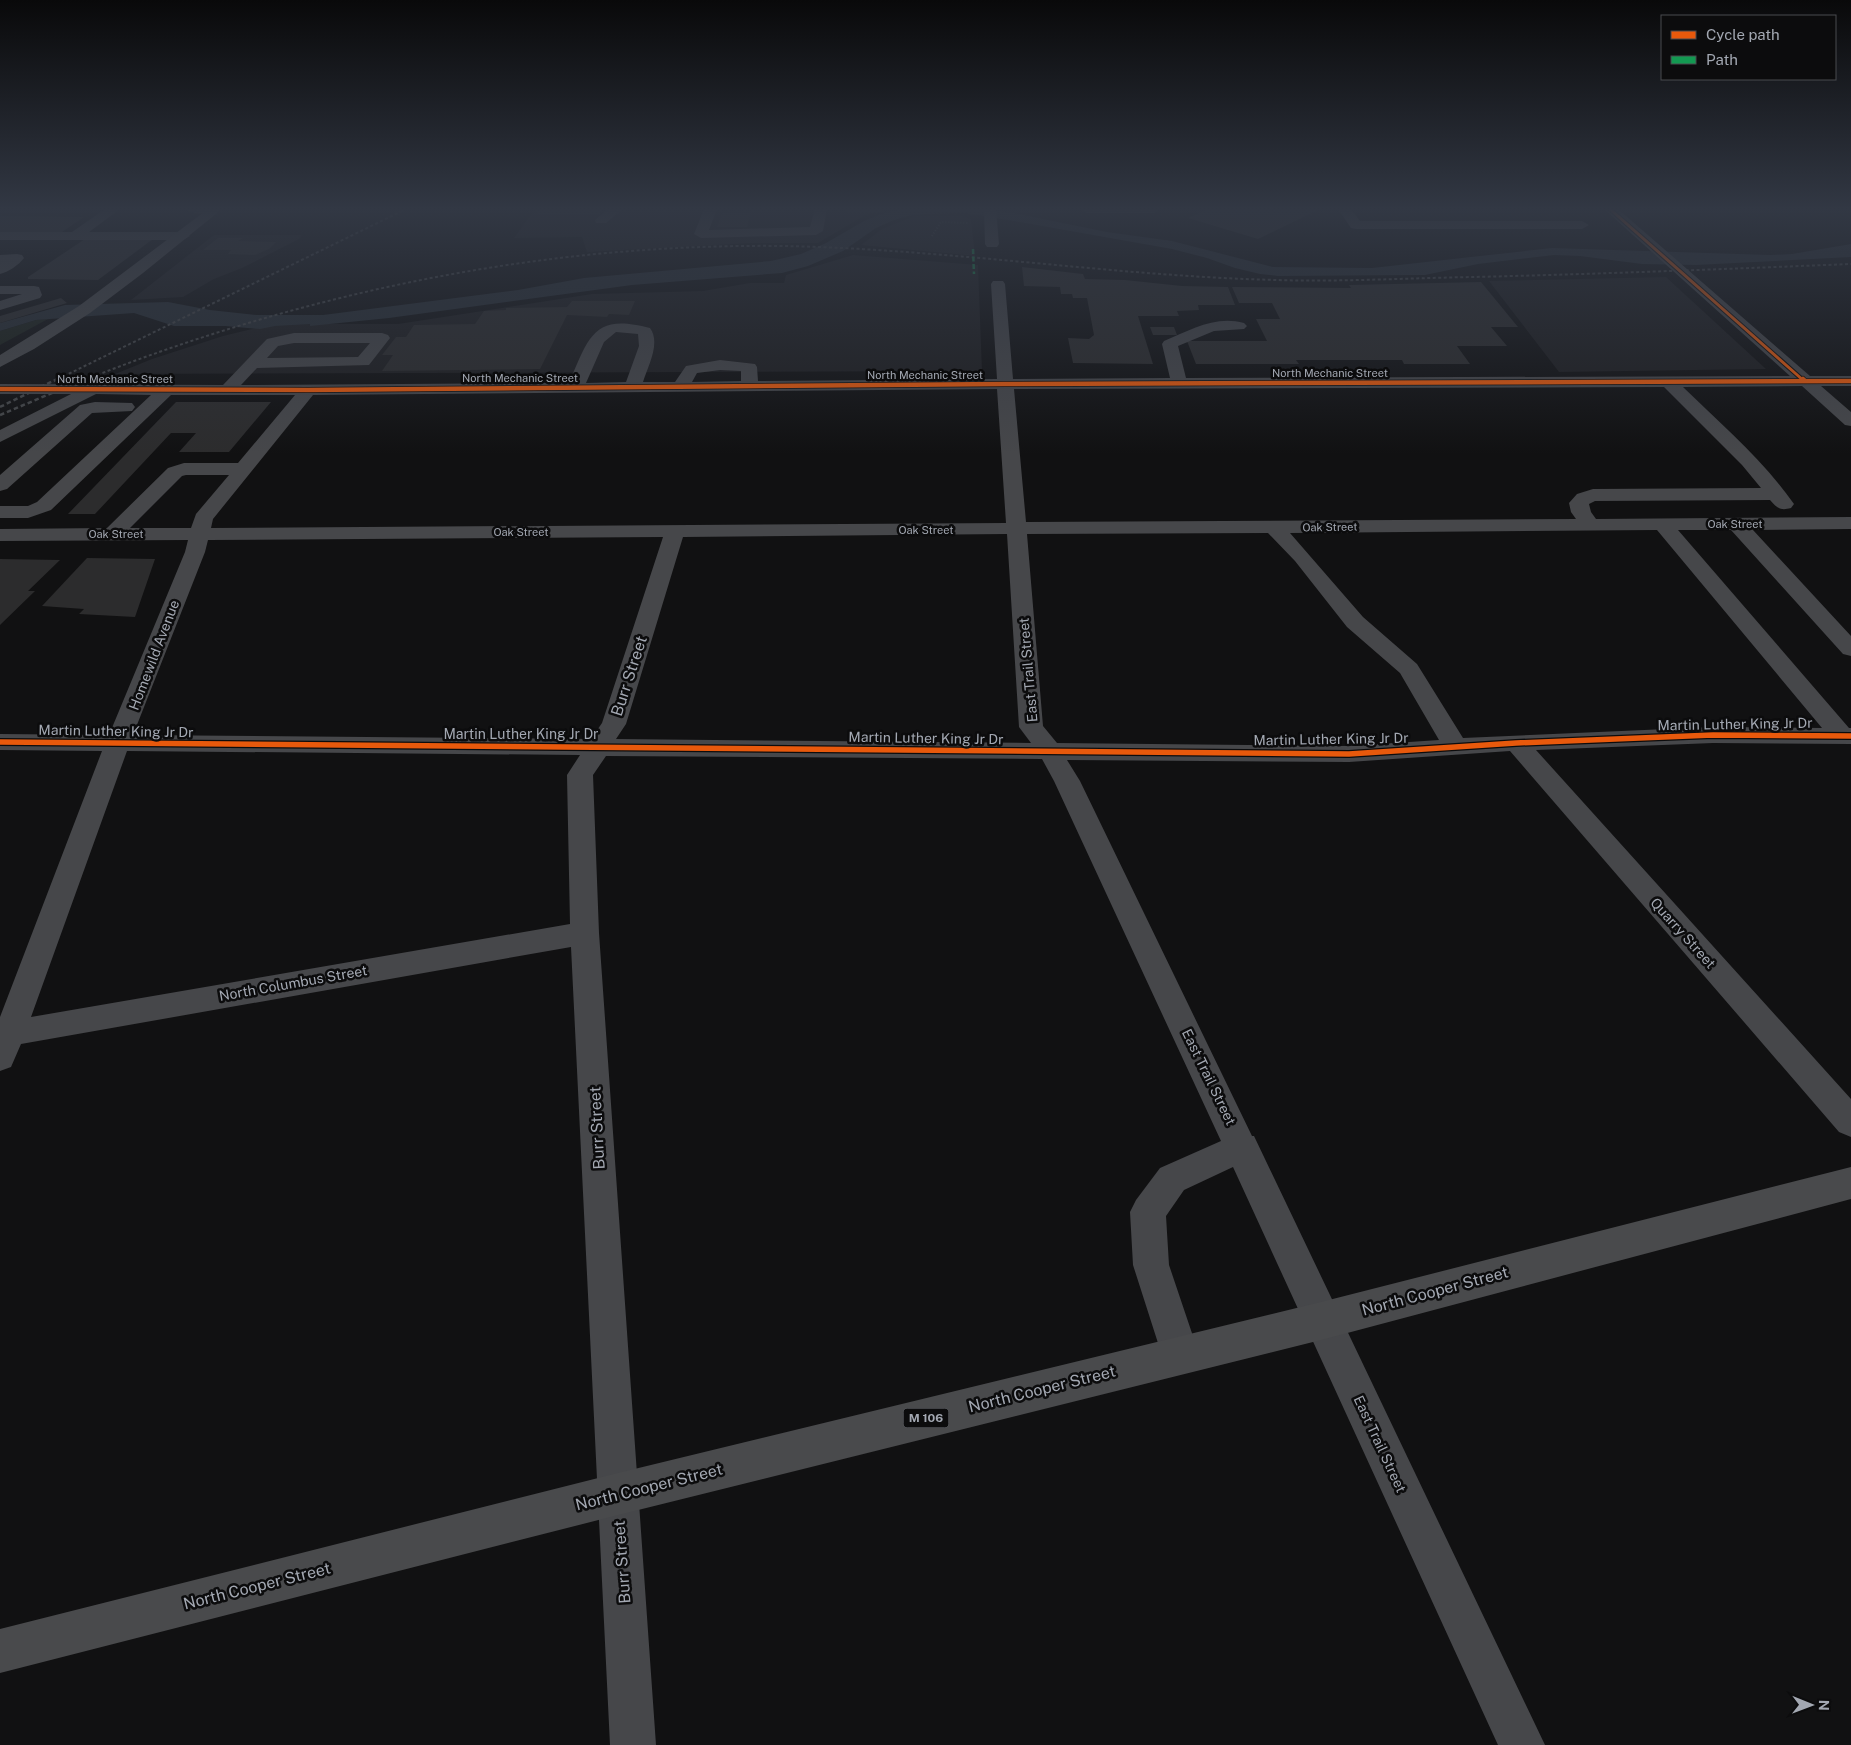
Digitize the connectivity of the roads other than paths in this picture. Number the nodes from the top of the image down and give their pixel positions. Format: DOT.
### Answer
graph roads {
  1 [pos="0,290"];
  2 [pos="34,290"];
  3 [pos="110,290"];
  4 [pos="998,290"];
  5 [pos="1702,290"];
  6 [pos="7,304"];
  7 [pos="1239,326"];
  8 [pos="0,362"];
  9 [pos="363,362"];
  10 [pos="253,363"];
  11 [pos="1668,381"];
  12 [pos="1805,381"];
  13 [pos="1851,381"];
  14 [pos="1179,383"];
  15 [pos="1004,384"];
  16 [pos="634,387"];
  17 [pos="167,388"];
  18 [pos="575,388"];
  19 [pos="0,389"];
  20 [pos="94,389"];
  21 [pos="227,390"];
  22 [pos="308,390"];
  23 [pos="342,390"];
  24 [pos="150,407"];
  25 [pos="1851,421"];
  26 [pos="0,437"];
  27 [pos="52,440"];
  28 [pos="0,451"];
  29 [pos="243,469"];
  30 [pos="0,485"];
  31 [pos="1672,493"];
  32 [pos="1732,493"];
  33 [pos="1777,494"];
  34 [pos="0,512"];
  35 [pos="1851,523"];
  36 [pos="1662,524"];
  37 [pos="1696,524"];
  38 [pos="1738,524"];
  39 [pos="1759,524"];
  40 [pos="1798,524"];
  41 [pos="1590,525"];
  42 [pos="1275,528"];
  43 [pos="675,530"];
  44 [pos="1016,530"];
  45 [pos="114,534"];
  46 [pos="198,534"];
  47 [pos="0,535"];
  48 [pos="1851,649"];
  49 [pos="1846,736"];
  50 [pos="0,742"];
  51 [pos="1516,743"];
  52 [pos="117,744"];
  53 [pos="597,748"];
  54 [pos="1456,748"];
  55 [pos="1050,752"];
  56 [pos="585,933"];
  57 [pos="3,1042"];
  58 [pos="1851,1122"];
  59 [pos="1242,1147"];
  60 [pos="1851,1183"];
  61 [pos="1320,1321"];
  62 [pos="1180,1354"];
  63 [pos="618,1494"];
  64 [pos="0,1651"];
  65 [pos="634,1745"];
  66 [pos="1522,1745"];
  1 -- 6 [label="street"];
  2 -- 6 [label="street"];
  3 -- 8 [label="main road"];
  4 -- 15 [label="street, East Trail Street"];
  5 -- 12 [label="street"];
  7 -- 14 [label="street"];
  9 -- 10 [label="street"];
  9 -- 10 [label="street"];
  9 -- 23 [label="street"];
  10 -- 21 [label="street"];
  11 -- 12 [label="street, North Mechanic Street"];
  11 -- 14 [label="street, North Mechanic Street"];
  11 -- 33 [label="street"];
  12 -- 13 [label="street, North Mechanic Street"];
  12 -- 25 [label="street"];
  14 -- 15 [label="street, North Mechanic Street"];
  15 -- 16 [label="street, North Mechanic Street"];
  15 -- 44 [label="street, East Trail Street"];
  16 -- 18 [label="street, North Mechanic Street"];
  16 -- 18 [label="street"];
  17 -- 20 [label="street, North Mechanic Street"];
  17 -- 21 [label="street, North Mechanic Street"];
  17 -- 24 [label="street"];
  18 -- 23 [label="street, North Mechanic Street"];
  19 -- 20 [label="street, North Mechanic Street"];
  20 -- 26 [label="street"];
  21 -- 22 [label="street, North Mechanic Street"];
  22 -- 23 [label="street, North Mechanic Street"];
  22 -- 29 [label="street, Homewild Avenue"];
  24 -- 27 [label="street"];
  24 -- 34 [label="street"];
  27 -- 28 [label="street"];
  27 -- 30 [label="street"];
  29 -- 45 [label="street"];
  29 -- 46 [label="street, Homewild Avenue"];
  31 -- 32 [label="street"];
  31 -- 37 [label="street"];
  31 -- 41 [label="street"];
  32 -- 33 [label="street"];
  32 -- 39 [label="street"];
  33 -- 40 [label="street"];
  35 -- 40 [label="street, Oak Street"];
  36 -- 37 [label="street, Oak Street"];
  36 -- 41 [label="street, Oak Street"];
  36 -- 49 [label="street"];
  37 -- 38 [label="street, Oak Street"];
  38 -- 39 [label="street, Oak Street"];
  38 -- 48 [label="street"];
  39 -- 40 [label="street, Oak Street"];
  41 -- 42 [label="street, Oak Street"];
  42 -- 44 [label="street, Oak Street"];
  42 -- 54 [label="street"];
  43 -- 44 [label="street, Oak Street"];
  43 -- 46 [label="street, Oak Street"];
  43 -- 53 [label="street, Burr Street"];
  44 -- 55 [label="street, East Trail Street"];
  45 -- 46 [label="street, Oak Street"];
  45 -- 47 [label="street, Oak Street"];
  46 -- 52 [label="street, Homewild Avenue"];
  49 -- 51 [label="street, Martin Luther King Jr Dr"];
  50 -- 52 [label="street, Martin Luther King Jr Dr"];
  51 -- 54 [label="street, Martin Luther King Jr Dr"];
  51 -- 58 [label="street, Quarry Street"];
  52 -- 53 [label="street, Martin Luther King Jr Dr"];
  52 -- 57 [label="street, Homewild Avenue"];
  53 -- 55 [label="street, Martin Luther King Jr Dr"];
  53 -- 56 [label="street, Burr Street"];
  54 -- 55 [label="street, Martin Luther King Jr Dr"];
  55 -- 59 [label="street, East Trail Street"];
  56 -- 57 [label="street, North Columbus Street"];
  56 -- 63 [label="street, Burr Street"];
  59 -- 61 [label="street, East Trail Street"];
  59 -- 62 [label="street"];
  60 -- 61 [label="main road, North Cooper Street / M 106"];
  61 -- 62 [label="main road, North Cooper Street / M 106"];
  61 -- 66 [label="street, East Trail Street"];
  62 -- 63 [label="main road, North Cooper Street / M 106"];
  63 -- 64 [label="main road, North Cooper Street / M 106"];
  63 -- 65 [label="street, Burr Street"];
}
